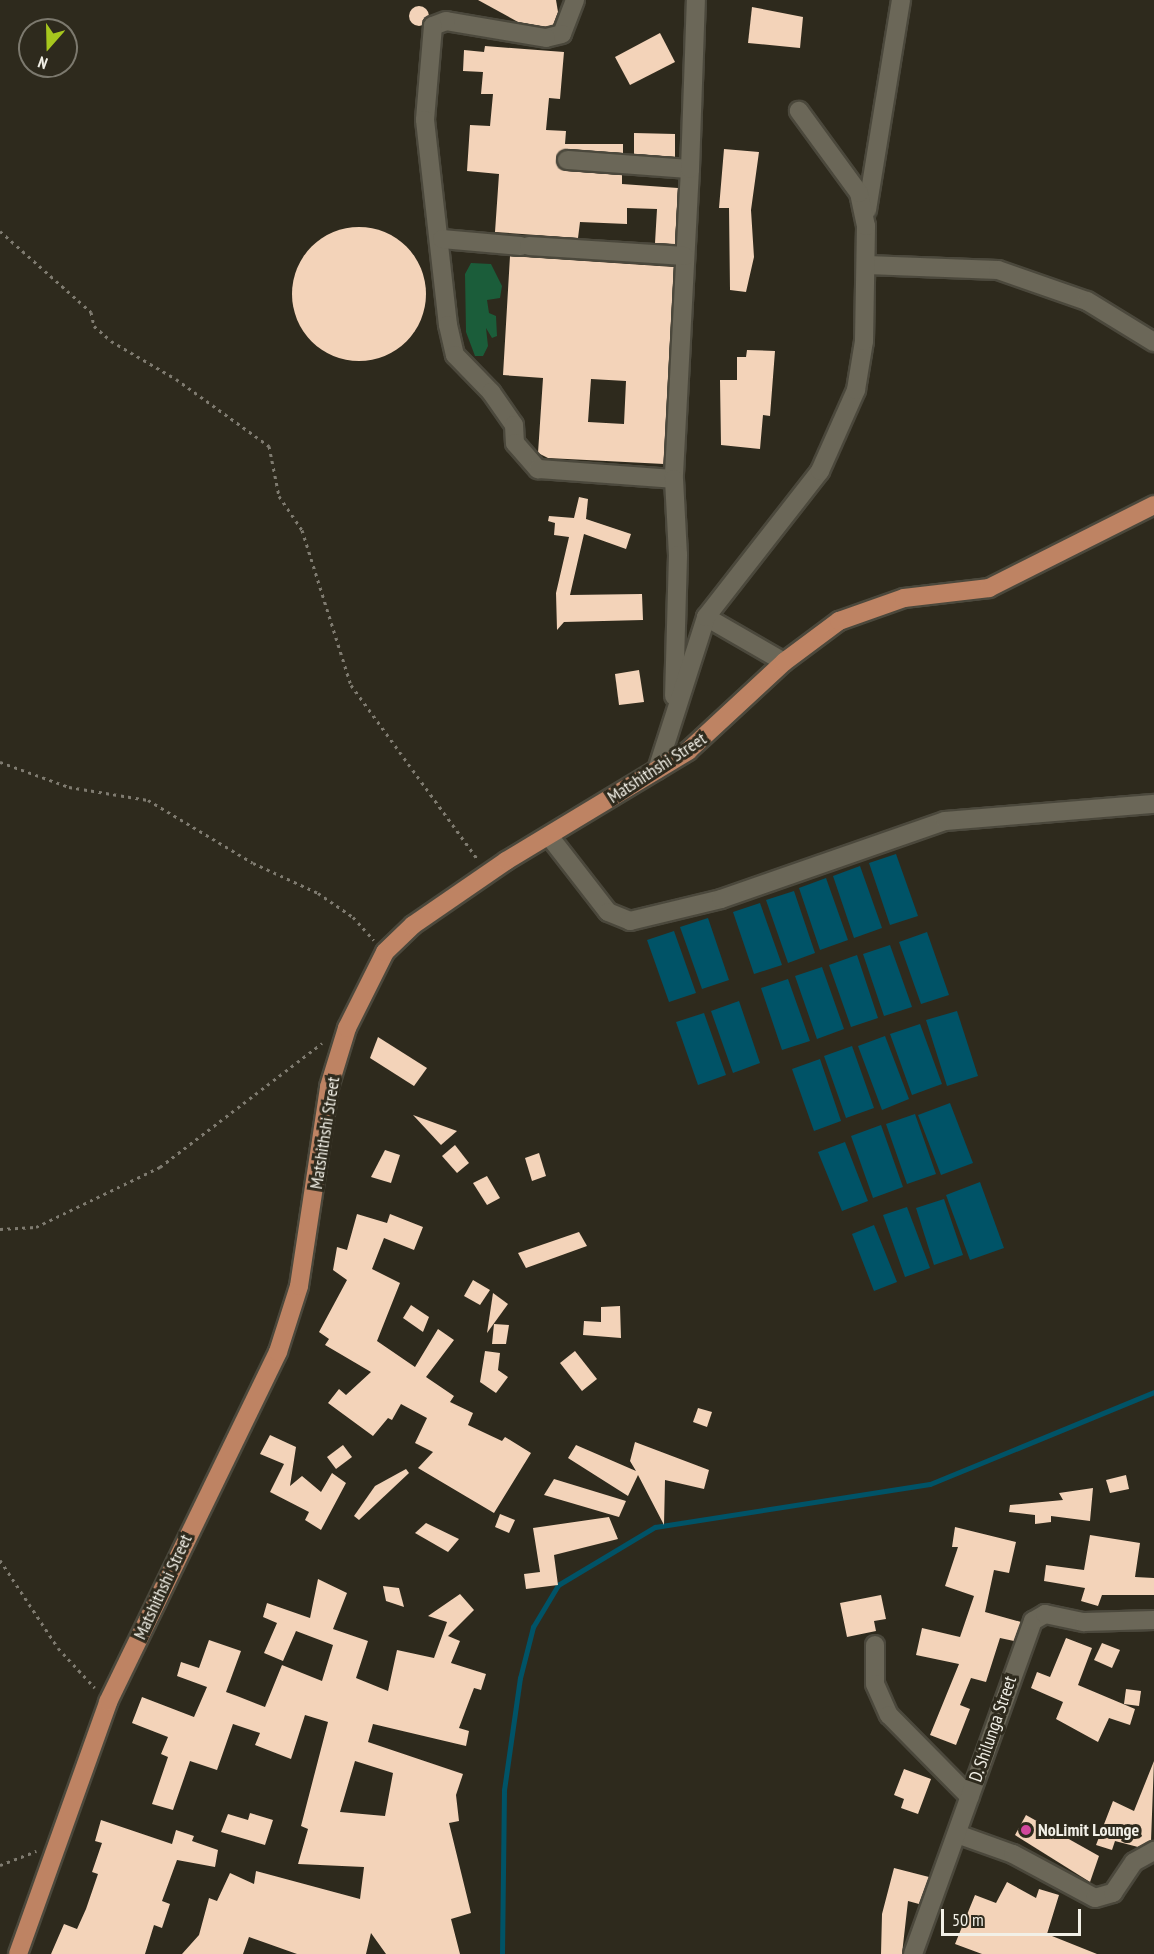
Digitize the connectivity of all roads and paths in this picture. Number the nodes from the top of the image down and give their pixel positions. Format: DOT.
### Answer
graph roads {
  1 [pos="575,0"];
  2 [pos="696,0"];
  3 [pos="901,0"];
  4 [pos="799,111"];
  5 [pos="567,160"];
  6 [pos="690,169"];
  7 [pos="866,226"];
  8 [pos="0,231"];
  9 [pos="442,239"];
  10 [pos="685,256"];
  11 [pos="867,266"];
  12 [pos="1154,342"];
  13 [pos="674,479"];
  14 [pos="1154,505"];
  15 [pos="706,617"];
  16 [pos="784,662"];
  17 [pos="674,704"];
  18 [pos="0,762"];
  19 [pos="657,770"];
  20 [pos="1154,804"];
  21 [pos="549,837"];
  22 [pos="488,873"];
  23 [pos="385,952"];
  24 [pos="347,1028"];
  25 [pos="0,1229"];
  26 [pos="0,1560"];
  27 [pos="1154,1620"];
  28 [pos="875,1645"];
  29 [pos="108,1702"];
  30 [pos="970,1797"];
  31 [pos="957,1834"];
  32 [pos="55,1845"];
  33 [pos="1154,1851"];
  34 [pos="0,1865"];
  35 [pos="18,1954"];
  36 [pos="913,1954"];
  1 -- 9 [label="street"];
  2 -- 6 [label="street"];
  3 -- 7 [label="street"];
  4 -- 7 [label="street"];
  5 -- 6 [label="street"];
  6 -- 10 [label="street"];
  7 -- 11 [label="street"];
  8 -- 22 [label="path"];
  9 -- 10 [label="street"];
  9 -- 13 [label="street"];
  10 -- 13 [label="street"];
  11 -- 12 [label="street"];
  11 -- 15 [label="street"];
  13 -- 17 [label="street"];
  14 -- 16 [label="main road, Matshithshi Street"];
  15 -- 16 [label="street"];
  15 -- 17 [label="street"];
  16 -- 19 [label="main road, Matshithshi Street"];
  17 -- 19 [label="street"];
  18 -- 23 [label="path"];
  19 -- 21 [label="main road, Matshithshi Street"];
  20 -- 21 [label="street"];
  21 -- 22 [label="main road, Matshithshi Street"];
  22 -- 23 [label="main road, Matshithshi Street"];
  23 -- 24 [label="main road, Matshithshi Street"];
  24 -- 25 [label="path"];
  24 -- 29 [label="main road, Matshithshi Street"];
  26 -- 29 [label="path"];
  27 -- 30 [label="street, D. Shilunga Street"];
  28 -- 30 [label="street"];
  29 -- 32 [label="main road, Matshithshi Street"];
  30 -- 31 [label="street, D. Shilunga Street"];
  31 -- 33 [label="street"];
  31 -- 36 [label="street, D. Shilunga Street"];
  32 -- 34 [label="path"];
  32 -- 35 [label="main road, Matshithshi Street"];
}
